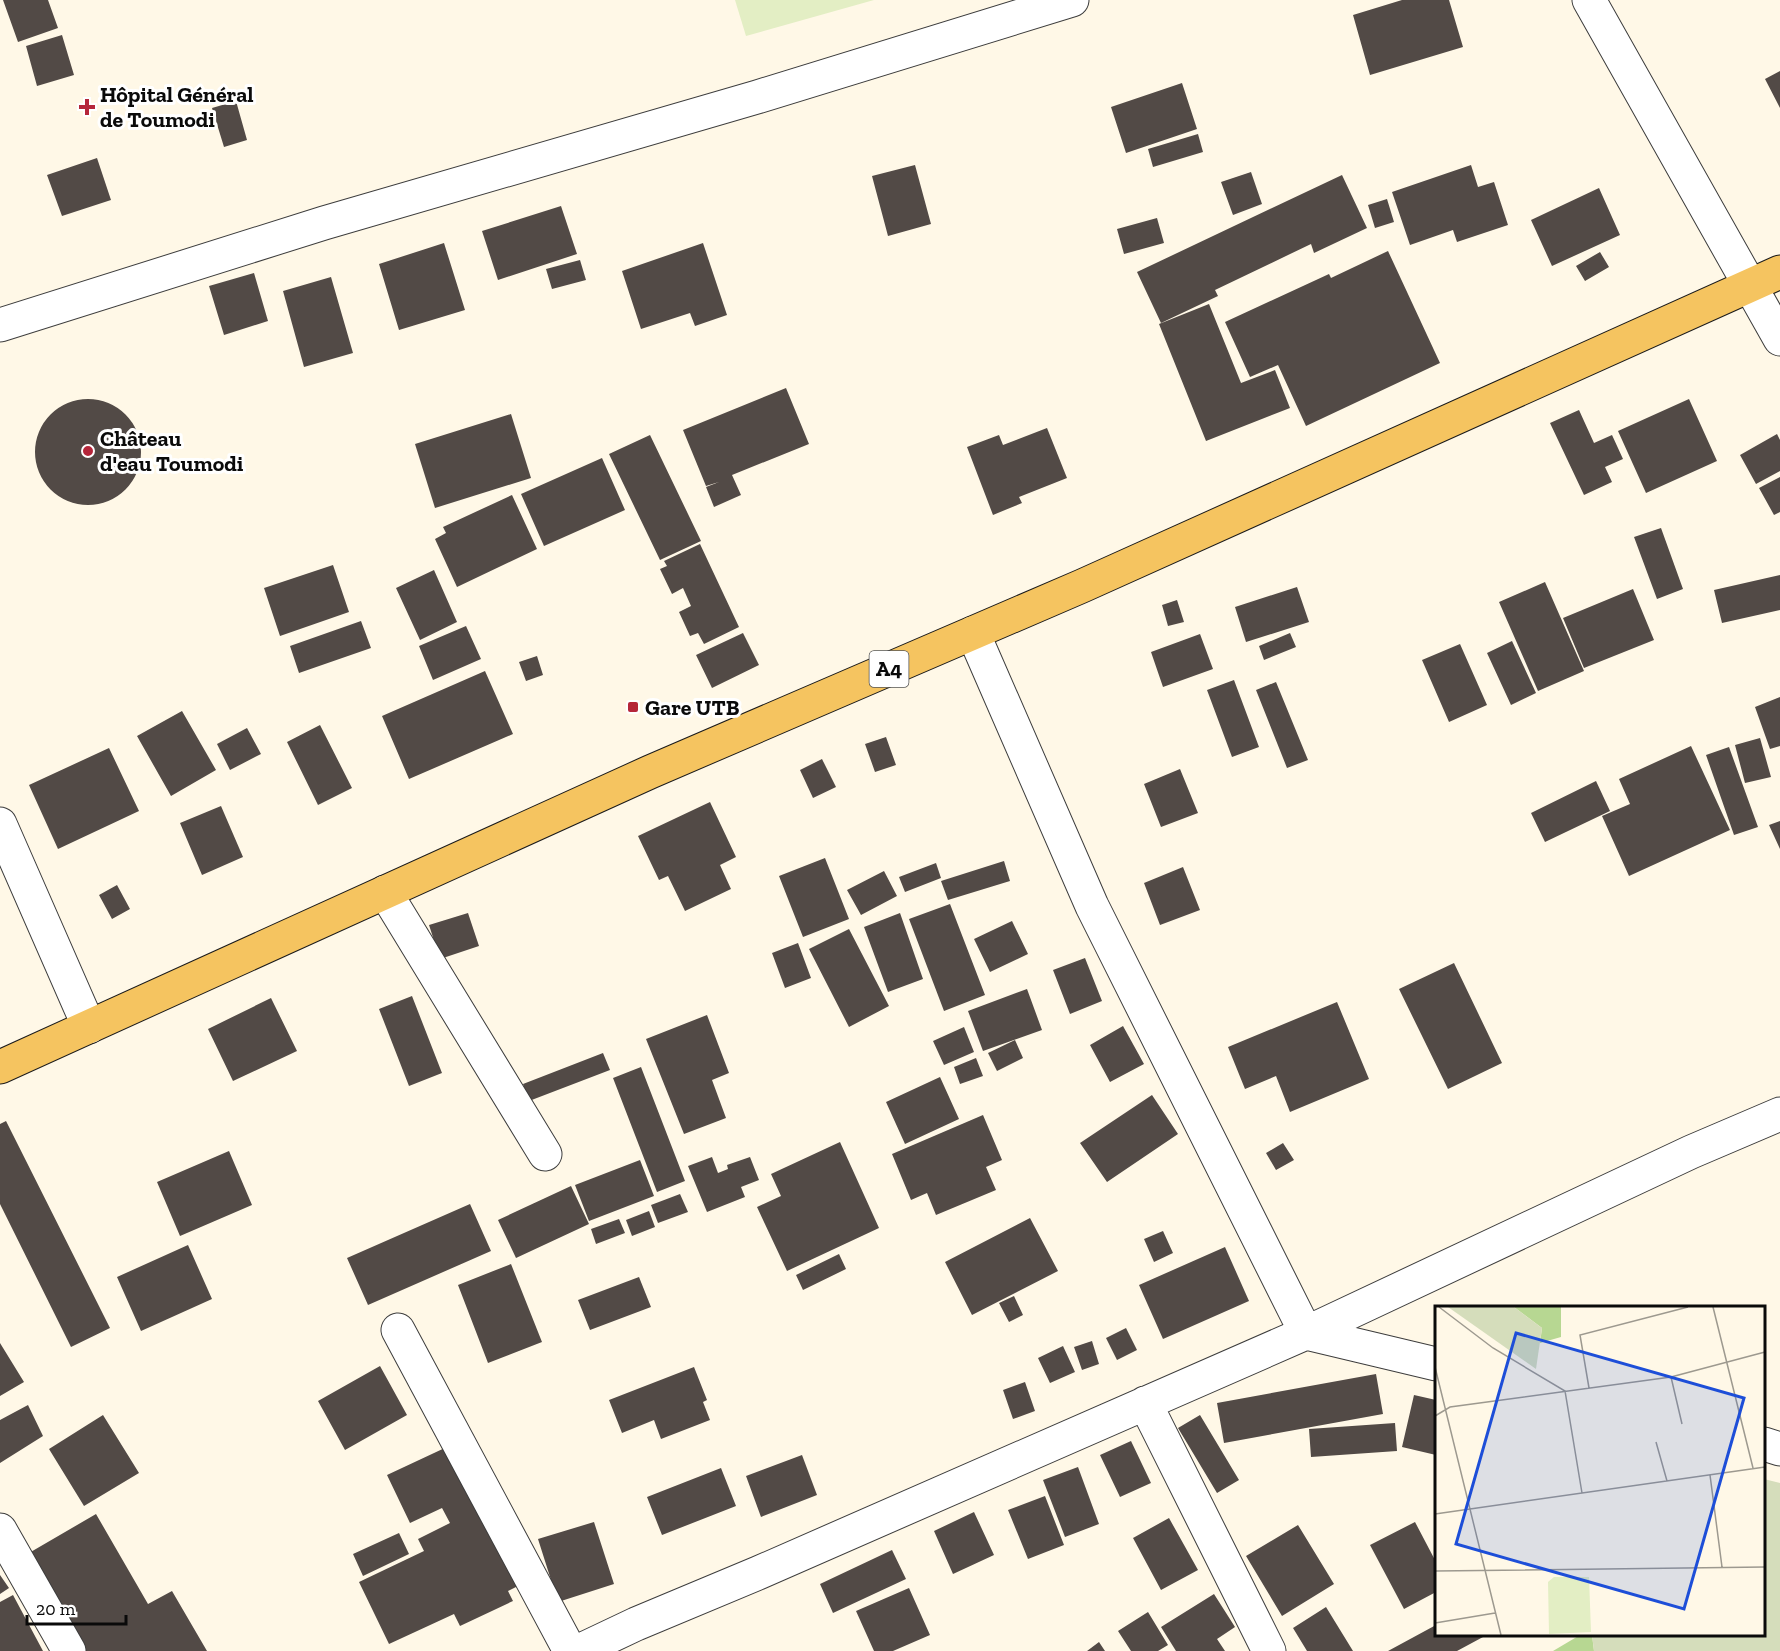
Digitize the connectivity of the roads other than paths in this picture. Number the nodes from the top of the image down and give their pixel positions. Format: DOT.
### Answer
graph roads {
  1 [pos="1072,0"];
  2 [pos="1589,0"];
  3 [pos="1780,272"];
  4 [pos="1750,286"];
  5 [pos="0,325"];
  6 [pos="1780,339"];
  7 [pos="973,633"];
  8 [pos="0,824"];
  9 [pos="385,892"];
  10 [pos="89,1027"];
  11 [pos="0,1067"];
  12 [pos="1780,1114"];
  13 [pos="545,1154"];
  14 [pos="398,1330"];
  15 [pos="1306,1334"];
  16 [pos="1435,1364"];
  17 [pos="1145,1404"];
  18 [pos="1765,1444"];
  19 [pos="1780,1449"];
  20 [pos="0,1530"];
  21 [pos="69,1651"];
  22 [pos="570,1651"];
  23 [pos="579,1651"];
  24 [pos="1269,1651"];
  1 -- 5 [label="street"];
  2 -- 4 [label="street"];
  3 -- 4 [label="main road, A4"];
  4 -- 6 [label="street"];
  4 -- 7 [label="main road, A4"];
  7 -- 9 [label="main road, A4"];
  7 -- 15 [label="street"];
  8 -- 10 [label="street"];
  9 -- 10 [label="main road, A4"];
  9 -- 13 [label="street"];
  10 -- 11 [label="main road, A4"];
  12 -- 15 [label="street"];
  14 -- 22 [label="street"];
  15 -- 16 [label="street"];
  15 -- 17 [label="street"];
  17 -- 23 [label="street"];
  17 -- 24 [label="street"];
  18 -- 19 [label="street"];
  20 -- 21 [label="street"];
}
